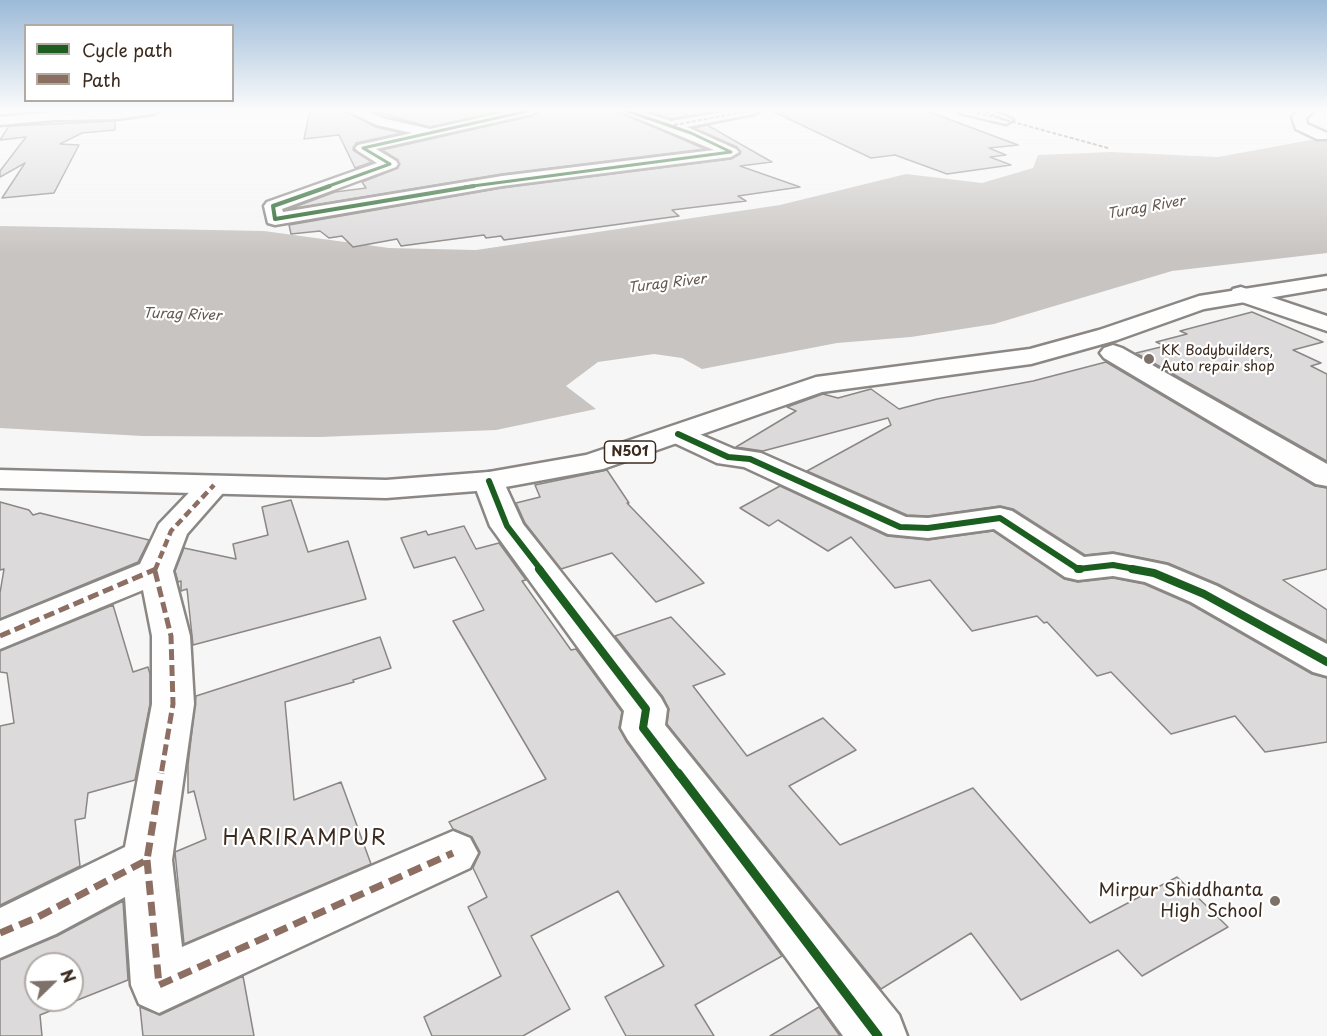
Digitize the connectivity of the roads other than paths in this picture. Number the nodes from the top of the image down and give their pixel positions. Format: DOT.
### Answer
graph roads {
  1 [pos="380,158"];
  2 [pos="680,158"];
  3 [pos="1327,282"];
  4 [pos="1242,294"];
  5 [pos="1327,324"];
  6 [pos="1113,353"];
  7 [pos="678,434"];
  8 [pos="1327,477"];
  9 [pos="0,479"];
  10 [pos="489,481"];
  11 [pos="214,486"];
  12 [pos="155,572"];
  13 [pos="0,636"];
  14 [pos="1327,662"];
  15 [pos="453,853"];
  16 [pos="147,860"];
  17 [pos="0,933"];
  18 [pos="878,1036"];
  1 -- 2 [label="main road"];
  3 -- 4 [label="main road, N501"];
  4 -- 5 [label="main road"];
  4 -- 7 [label="main road, N501"];
  6 -- 8 [label="main road"];
  7 -- 10 [label="main road, N501"];
  7 -- 14 [label="main road"];
  9 -- 11 [label="main road, N501"];
  10 -- 11 [label="main road, N501"];
  10 -- 18 [label="main road"];
  11 -- 12 [label="main road"];
  12 -- 13 [label="main road"];
  12 -- 16 [label="main road"];
  15 -- 16 [label="main road"];
  16 -- 17 [label="main road"];
}
